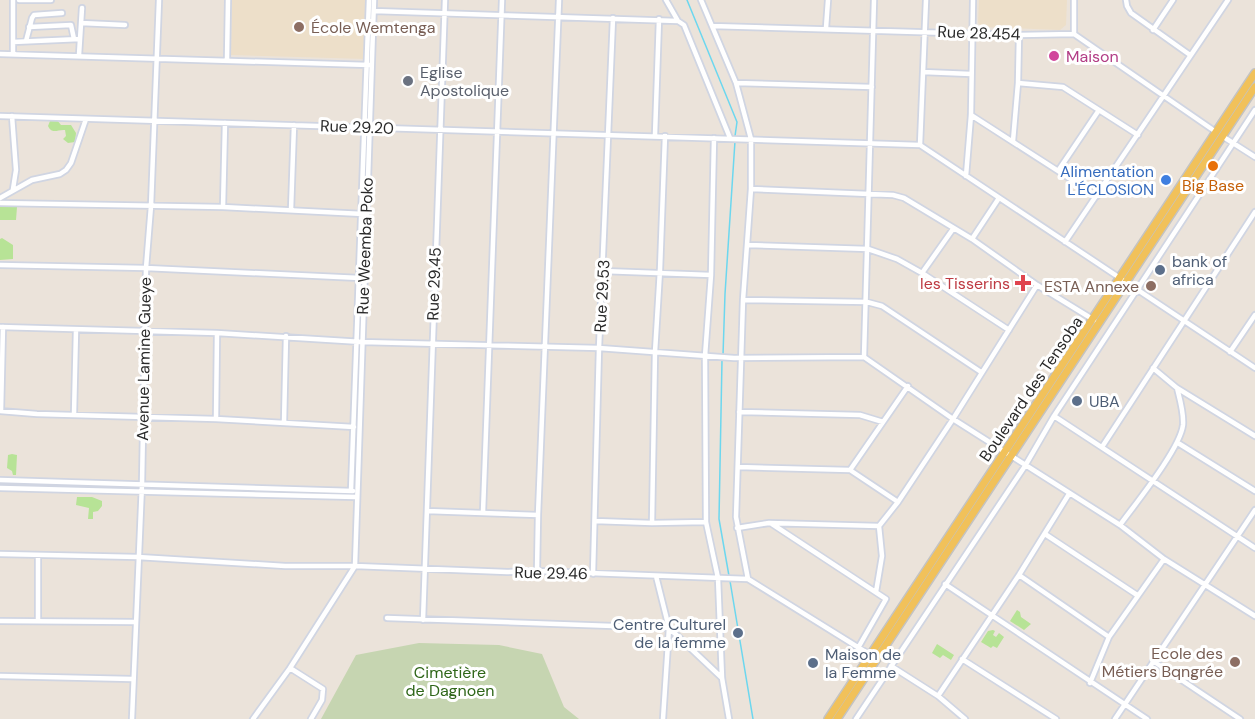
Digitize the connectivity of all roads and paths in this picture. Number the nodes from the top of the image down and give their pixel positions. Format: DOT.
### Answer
graph roads {
  1 [pos="13,0"];
  2 [pos="19,0"];
  3 [pos="51,0"];
  4 [pos="159,0"];
  5 [pos="228,0"];
  6 [pos="369,0"];
  7 [pos="374,0"];
  8 [pos="445,0"];
  9 [pos="502,0"];
  10 [pos="559,0"];
  11 [pos="666,0"];
  12 [pos="701,0"];
  13 [pos="828,0"];
  14 [pos="874,0"];
  15 [pos="926,0"];
  16 [pos="973,0"];
  17 [pos="1074,0"];
  18 [pos="1126,0"];
  19 [pos="1173,0"];
  20 [pos="1228,0"];
  21 [pos="82,8"];
  22 [pos="374,11"];
  23 [pos="62,13"];
  24 [pos="444,13"];
  25 [pos="501,15"];
  26 [pos="558,17"];
  27 [pos="613,18"];
  28 [pos="659,20"];
  29 [pos="678,21"];
  30 [pos="81,23"];
  31 [pos="125,25"];
  32 [pos="712,26"];
  33 [pos="29,27"];
  34 [pos="826,28"];
  35 [pos="874,30"];
  36 [pos="1153,30"];
  37 [pos="925,31"];
  38 [pos="972,33"];
  39 [pos="1074,34"];
  40 [pos="1019,35"];
  41 [pos="77,39"];
  42 [pos="26,41"];
  43 [pos="13,42"];
  44 [pos="0,54"];
  45 [pos="13,54"];
  46 [pos="79,55"];
  47 [pos="1190,55"];
  48 [pos="157,57"];
  49 [pos="227,59"];
  50 [pos="369,64"];
  51 [pos="923,72"];
  52 [pos="1255,73"];
  53 [pos="971,74"];
  54 [pos="736,83"];
  55 [pos="1018,83"];
  56 [pos="872,87"];
  57 [pos="1255,87"];
  58 [pos="1164,97"];
  59 [pos="1099,110"];
  60 [pos="1255,110"];
  61 [pos="970,115"];
  62 [pos="0,116"];
  63 [pos="12,116"];
  64 [pos="86,118"];
  65 [pos="154,121"];
  66 [pos="225,123"];
  67 [pos="294,125"];
  68 [pos="367,127"];
  69 [pos="440,129"];
  70 [pos="495,130"];
  71 [pos="552,132"];
  72 [pos="608,134"];
  73 [pos="1219,134"];
  74 [pos="655,135"];
  75 [pos="1138,135"];
  76 [pos="664,136"];
  77 [pos="714,138"];
  78 [pos="731,138"];
  79 [pos="751,139"];
  80 [pos="1013,141"];
  81 [pos="871,143"];
  82 [pos="1234,143"];
  83 [pos="920,145"];
  84 [pos="1255,157"];
  85 [pos="1058,171"];
  86 [pos="966,176"];
  87 [pos="13,189"];
  88 [pos="751,189"];
  89 [pos="869,194"];
  90 [pos="1096,196"];
  91 [pos="0,198"];
  92 [pos="999,198"];
  93 [pos="0,203"];
  94 [pos="151,207"];
  95 [pos="223,207"];
  96 [pos="291,210"];
  97 [pos="364,214"];
  98 [pos="1255,214"];
  99 [pos="953,229"];
  100 [pos="972,239"];
  101 [pos="1065,242"];
  102 [pos="748,245"];
  103 [pos="868,249"];
  104 [pos="0,265"];
  105 [pos="146,268"];
  106 [pos="603,271"];
  107 [pos="660,273"];
  108 [pos="922,273"];
  109 [pos="711,275"];
  110 [pos="361,278"];
  111 [pos="1122,281"];
  112 [pos="1036,285"];
  113 [pos="1137,291"];
  114 [pos="744,300"];
  115 [pos="867,302"];
  116 [pos="1255,315"];
  117 [pos="1094,320"];
  118 [pos="1184,321"];
  119 [pos="1,327"];
  120 [pos="76,330"];
  121 [pos="1009,330"];
  122 [pos="145,332"];
  123 [pos="217,333"];
  124 [pos="286,336"];
  125 [pos="359,342"];
  126 [pos="432,344"];
  127 [pos="489,345"];
  128 [pos="545,347"];
  129 [pos="599,348"];
  130 [pos="655,352"];
  131 [pos="1230,352"];
  132 [pos="708,356"];
  133 [pos="864,357"];
  134 [pos="741,358"];
  135 [pos="1153,368"];
  136 [pos="1255,368"];
  137 [pos="981,372"];
  138 [pos="908,386"];
  139 [pos="1177,388"];
  140 [pos="1,411"];
  141 [pos="739,412"];
  142 [pos="74,414"];
  143 [pos="143,416"];
  144 [pos="1054,416"];
  145 [pos="216,419"];
  146 [pos="953,419"];
  147 [pos="882,422"];
  148 [pos="284,423"];
  149 [pos="356,427"];
  150 [pos="1255,436"];
  151 [pos="1178,443"];
  152 [pos="1102,447"];
  153 [pos="1008,456"];
  154 [pos="1025,466"];
  155 [pos="738,467"];
  156 [pos="850,470"];
  157 [pos="0,480"];
  158 [pos="1152,480"];
  159 [pos="141,484"];
  160 [pos="0,488"];
  161 [pos="1255,491"];
  162 [pos="141,492"];
  163 [pos="354,493"];
  164 [pos="1069,494"];
  165 [pos="898,502"];
  166 [pos="1255,510"];
  167 [pos="427,511"];
  168 [pos="483,512"];
  169 [pos="538,515"];
  170 [pos="596,520"];
  171 [pos="705,522"];
  172 [pos="652,523"];
  173 [pos="769,523"];
  174 [pos="1120,525"];
  175 [pos="879,526"];
  176 [pos="737,528"];
  177 [pos="1045,534"];
  178 [pos="1238,537"];
  179 [pos="1255,548"];
  180 [pos="0,554"];
  181 [pos="38,555"];
  182 [pos="138,557"];
  183 [pos="1164,559"];
  184 [pos="355,566"];
  185 [pos="425,568"];
  186 [pos="537,571"];
  187 [pos="593,574"];
  188 [pos="1019,575"];
  189 [pos="656,576"];
  190 [pos="718,578"];
  191 [pos="748,579"];
  192 [pos="945,584"];
  193 [pos="1206,584"];
  194 [pos="876,592"];
  195 [pos="1137,595"];
  196 [pos="992,615"];
  197 [pos="1255,616"];
  198 [pos="387,618"];
  199 [pos="423,620"];
  200 [pos="0,621"];
  201 [pos="38,621"];
  202 [pos="134,622"];
  203 [pos="669,628"];
  204 [pos="1109,637"];
  205 [pos="858,648"];
  206 [pos="874,657"];
  207 [pos="962,659"];
  208 [pos="1153,661"];
  209 [pos="891,666"];
  210 [pos="290,668"];
  211 [pos="0,676"];
  212 [pos="722,678"];
  213 [pos="132,679"];
  214 [pos="1090,683"];
  215 [pos="938,696"];
  216 [pos="1124,705"];
  217 [pos="132,719"];
  218 [pos="253,719"];
  219 [pos="311,719"];
  220 [pos="663,719"];
  221 [pos="729,719"];
  222 [pos="828,719"];
  223 [pos="837,719"];
  224 [pos="856,719"];
  225 [pos="965,719"];
  226 [pos="1056,719"];
  227 [pos="1115,719"];
  228 [pos="1147,719"];
  229 [pos="1240,719"];
  1 -- 43 [label="street"];
  2 -- 3 [label="street"];
  4 -- 48 [label="street, Avenue Lamine Gueye"];
  5 -- 49 [label="street"];
  6 -- 50 [label="street, Rue Weemba Poko"];
  7 -- 22 [label="street, Rue Weemba Poko"];
  8 -- 24 [label="street, Rue 29.45"];
  9 -- 25 [label="street"];
  10 -- 26 [label="street"];
  11 -- 29 [label="street"];
  12 -- 32 [label="street"];
  13 -- 34 [label="street"];
  14 -- 35 [label="street"];
  15 -- 37 [label="street"];
  16 -- 38 [label="street"];
  17 -- 39 [label="street"];
  18 -- 36 [label="street"];
  19 -- 36 [label="street"];
  20 -- 47 [label="street"];
  21 -- 30 [label="street"];
  22 -- 24 [label="street"];
  22 -- 50 [label="street, Rue Weemba Poko"];
  23 -- 33 [label="street"];
  24 -- 25 [label="street"];
  24 -- 69 [label="street, Rue 29.45"];
  25 -- 26 [label="street"];
  25 -- 70 [label="street"];
  26 -- 27 [label="street"];
  26 -- 71 [label="street"];
  27 -- 28 [label="street"];
  27 -- 72 [label="street, Rue 29.53"];
  28 -- 29 [label="street"];
  28 -- 74 [label="street"];
  29 -- 78 [label="street"];
  30 -- 31 [label="street"];
  30 -- 41 [label="street"];
  32 -- 34 [label="street, Rue 28.454"];
  32 -- 54 [label="street"];
  33 -- 41 [label="street"];
  33 -- 42 [label="street"];
  34 -- 35 [label="street, Rue 28.454"];
  35 -- 37 [label="street, Rue 28.454"];
  35 -- 56 [label="street"];
  36 -- 47 [label="street"];
  37 -- 38 [label="street, Rue 28.454"];
  37 -- 51 [label="street"];
  38 -- 40 [label="street, Rue 28.454"];
  38 -- 53 [label="street"];
  39 -- 40 [label="street, Rue 28.454"];
  39 -- 58 [label="street"];
  40 -- 55 [label="street"];
  41 -- 42 [label="street"];
  41 -- 46 [label="street"];
  42 -- 43 [label="street"];
  43 -- 45 [label="street"];
  44 -- 45 [label="street"];
  45 -- 46 [label="street"];
  46 -- 48 [label="street"];
  47 -- 58 [label="street"];
  48 -- 49 [label="street"];
  48 -- 65 [label="street, Avenue Lamine Gueye"];
  49 -- 50 [label="street"];
  50 -- 68 [label="street, Rue Weemba Poko"];
  51 -- 53 [label="street"];
  51 -- 83 [label="street"];
  52 -- 73 [label="main road, Boulevard des Tensoba"];
  53 -- 61 [label="street"];
  54 -- 56 [label="street"];
  54 -- 79 [label="street"];
  55 -- 59 [label="street"];
  55 -- 80 [label="street"];
  56 -- 81 [label="street"];
  57 -- 73 [label="main road, Boulevard des Tensoba"];
  58 -- 73 [label="street"];
  58 -- 75 [label="street"];
  59 -- 75 [label="street"];
  59 -- 85 [label="street"];
  60 -- 82 [label="street"];
  61 -- 80 [label="street"];
  61 -- 86 [label="street"];
  62 -- 63 [label="street, Rue 29.20"];
  63 -- 64 [label="street, Rue 29.20"];
  63 -- 87 [label="street"];
  64 -- 65 [label="street, Rue 29.20"];
  64 -- 87 [label="street"];
  65 -- 66 [label="street, Rue 29.20"];
  65 -- 94 [label="street, Avenue Lamine Gueye"];
  66 -- 67 [label="street, Rue 29.20"];
  66 -- 95 [label="street"];
  67 -- 68 [label="street, Rue 29.20"];
  67 -- 96 [label="street"];
  68 -- 69 [label="street, Rue 29.20"];
  68 -- 97 [label="street, Rue Weemba Poko"];
  69 -- 70 [label="street, Rue 29.20"];
  69 -- 126 [label="street, Rue 29.45"];
  70 -- 71 [label="street, Rue 29.20"];
  70 -- 127 [label="street"];
  71 -- 72 [label="street, Rue 29.20"];
  71 -- 128 [label="street"];
  72 -- 74 [label="street, Rue 29.20"];
  72 -- 106 [label="street, Rue 29.53"];
  73 -- 82 [label="street"];
  73 -- 111 [label="main road, Boulevard des Tensoba"];
  74 -- 76 [label="street, Rue 29.20"];
  75 -- 90 [label="street"];
  76 -- 77 [label="street, Rue 29.20"];
  76 -- 107 [label="street"];
  77 -- 78 [label="street, Rue 29.20"];
  77 -- 109 [label="street"];
  78 -- 79 [label="street"];
  79 -- 81 [label="street"];
  79 -- 88 [label="street"];
  80 -- 85 [label="street"];
  81 -- 83 [label="street"];
  81 -- 89 [label="street"];
  82 -- 84 [label="street"];
  82 -- 113 [label="street"];
  83 -- 86 [label="street"];
  85 -- 90 [label="street"];
  86 -- 92 [label="street"];
  87 -- 91 [label="street"];
  88 -- 89 [label="street"];
  88 -- 102 [label="street"];
  89 -- 99 [label="street"];
  89 -- 103 [label="street"];
  90 -- 101 [label="street"];
  92 -- 100 [label="street"];
  92 -- 101 [label="street"];
  93 -- 94 [label="street"];
  94 -- 95 [label="street"];
  94 -- 105 [label="street, Avenue Lamine Gueye"];
  95 -- 96 [label="street"];
  96 -- 97 [label="street"];
  97 -- 110 [label="street, Rue Weemba Poko"];
  98 -- 118 [label="street"];
  99 -- 100 [label="street"];
  99 -- 108 [label="street"];
  100 -- 112 [label="street"];
  101 -- 111 [label="street"];
  102 -- 103 [label="street"];
  102 -- 114 [label="street"];
  103 -- 108 [label="street"];
  103 -- 115 [label="street"];
  104 -- 105 [label="street"];
  105 -- 110 [label="street"];
  105 -- 122 [label="street, Avenue Lamine Gueye"];
  106 -- 107 [label="street"];
  106 -- 129 [label="street, Rue 29.53"];
  107 -- 109 [label="street"];
  107 -- 130 [label="street"];
  108 -- 121 [label="street"];
  109 -- 132 [label="street"];
  110 -- 125 [label="street, Rue Weemba Poko"];
  111 -- 113 [label="street"];
  111 -- 117 [label="main road, Boulevard des Tensoba"];
  111 -- 153 [label="main road, Boulevard des Tensoba"];
  112 -- 117 [label="street"];
  112 -- 121 [label="street"];
  113 -- 118 [label="street"];
  113 -- 144 [label="street"];
  114 -- 115 [label="street"];
  114 -- 134 [label="street"];
  115 -- 133 [label="street"];
  115 -- 137 [label="street"];
  116 -- 131 [label="street"];
  117 -- 153 [label="main road, Boulevard des Tensoba"];
  118 -- 131 [label="street"];
  118 -- 135 [label="street"];
  119 -- 120 [label="street"];
  119 -- 140 [label="street"];
  120 -- 122 [label="street"];
  120 -- 142 [label="street"];
  121 -- 137 [label="street"];
  122 -- 123 [label="street"];
  122 -- 143 [label="street, Avenue Lamine Gueye"];
  123 -- 124 [label="street"];
  123 -- 145 [label="street"];
  124 -- 125 [label="street"];
  124 -- 148 [label="street"];
  125 -- 126 [label="street"];
  125 -- 149 [label="street, Rue Weemba Poko"];
  126 -- 127 [label="street"];
  126 -- 167 [label="street, Rue 29.45"];
  127 -- 128 [label="street"];
  127 -- 168 [label="street"];
  128 -- 129 [label="street"];
  128 -- 169 [label="street"];
  129 -- 130 [label="street"];
  129 -- 170 [label="street, Rue 29.53"];
  130 -- 132 [label="street"];
  130 -- 172 [label="street"];
  131 -- 136 [label="street"];
  132 -- 134 [label="street"];
  132 -- 171 [label="street"];
  133 -- 134 [label="street"];
  133 -- 138 [label="street"];
  134 -- 141 [label="street"];
  135 -- 139 [label="street"];
  135 -- 152 [label="street"];
  137 -- 146 [label="street"];
  138 -- 146 [label="street"];
  138 -- 147 [label="street"];
  139 -- 150 [label="street"];
  139 -- 151 [label="street"];
  140 -- 142 [label="street"];
  141 -- 147 [label="street"];
  141 -- 155 [label="street"];
  142 -- 143 [label="street"];
  143 -- 145 [label="street"];
  143 -- 159 [label="street, Avenue Lamine Gueye"];
  144 -- 152 [label="street"];
  144 -- 154 [label="street"];
  145 -- 148 [label="street"];
  146 -- 153 [label="street"];
  146 -- 165 [label="street"];
  147 -- 156 [label="street"];
  148 -- 149 [label="street"];
  149 -- 163 [label="street, Rue Weemba Poko"];
  151 -- 158 [label="street"];
  151 -- 161 [label="street"];
  152 -- 158 [label="street"];
  153 -- 154 [label="street"];
  153 -- 206 [label="main road, Boulevard des Tensoba"];
  154 -- 164 [label="street"];
  154 -- 192 [label="street"];
  155 -- 156 [label="street"];
  155 -- 176 [label="street"];
  156 -- 165 [label="street"];
  157 -- 159 [label="street"];
  158 -- 174 [label="street"];
  158 -- 178 [label="street"];
  159 -- 162 [label="street, Avenue Lamine Gueye"];
  159 -- 163 [label="street"];
  160 -- 162 [label="street"];
  162 -- 163 [label="street"];
  162 -- 182 [label="street, Avenue Lamine Gueye"];
  163 -- 184 [label="street, Rue Weemba Poko"];
  164 -- 174 [label="street"];
  164 -- 177 [label="street"];
  165 -- 175 [label="street"];
  166 -- 178 [label="street"];
  167 -- 168 [label="street"];
  167 -- 185 [label="street, Rue 29.45"];
  168 -- 169 [label="street"];
  169 -- 186 [label="street"];
  170 -- 172 [label="street"];
  170 -- 187 [label="street, Rue 29.53"];
  171 -- 172 [label="street"];
  171 -- 190 [label="street"];
  173 -- 175 [label="street"];
  173 -- 176 [label="street"];
  173 -- 194 [label="street"];
  174 -- 183 [label="street"];
  175 -- 194 [label="street"];
  176 -- 191 [label="street"];
  177 -- 188 [label="street"];
  177 -- 195 [label="street"];
  178 -- 179 [label="street"];
  178 -- 193 [label="street"];
  180 -- 181 [label="street, Rue 29.46"];
  181 -- 182 [label="street, Rue 29.46"];
  181 -- 201 [label="street"];
  182 -- 184 [label="street, Rue 29.46"];
  182 -- 202 [label="street, Avenue Lamine Gueye"];
  183 -- 193 [label="street"];
  183 -- 195 [label="street"];
  184 -- 185 [label="street, Rue 29.46"];
  184 -- 210 [label="street"];
  185 -- 186 [label="street, Rue 29.46"];
  185 -- 199 [label="street, Rue 29.45"];
  186 -- 187 [label="street, Rue 29.46"];
  187 -- 189 [label="street, Rue 29.46"];
  188 -- 196 [label="street"];
  188 -- 204 [label="street"];
  189 -- 190 [label="street, Rue 29.46"];
  189 -- 203 [label="street"];
  190 -- 191 [label="street, Rue 29.46"];
  190 -- 212 [label="street"];
  191 -- 205 [label="street"];
  192 -- 196 [label="street"];
  192 -- 209 [label="street"];
  193 -- 197 [label="street"];
  193 -- 208 [label="street"];
  194 -- 205 [label="street"];
  195 -- 204 [label="street"];
  196 -- 207 [label="street"];
  196 -- 214 [label="street"];
  198 -- 199 [label="street"];
  199 -- 203 [label="street"];
  200 -- 201 [label="street"];
  201 -- 202 [label="street"];
  202 -- 213 [label="street, Avenue Lamine Gueye"];
  203 -- 212 [label="street"];
  203 -- 220 [label="street"];
  204 -- 214 [label="street"];
  205 -- 206 [label="street"];
  206 -- 222 [label="main road, Boulevard des Tensoba"];
  206 -- 223 [label="main road, Boulevard des Tensoba"];
  207 -- 215 [label="street"];
  207 -- 226 [label="street"];
  208 -- 216 [label="street"];
  208 -- 229 [label="street"];
  209 -- 215 [label="street"];
  209 -- 224 [label="street"];
  210 -- 218 [label="street"];
  210 -- 219 [label="street"];
  211 -- 213 [label="street"];
  212 -- 221 [label="street"];
  213 -- 217 [label="street, Avenue Lamine Gueye"];
  214 -- 216 [label="street"];
  215 -- 225 [label="street"];
  216 -- 227 [label="street"];
  216 -- 228 [label="street"];
}
